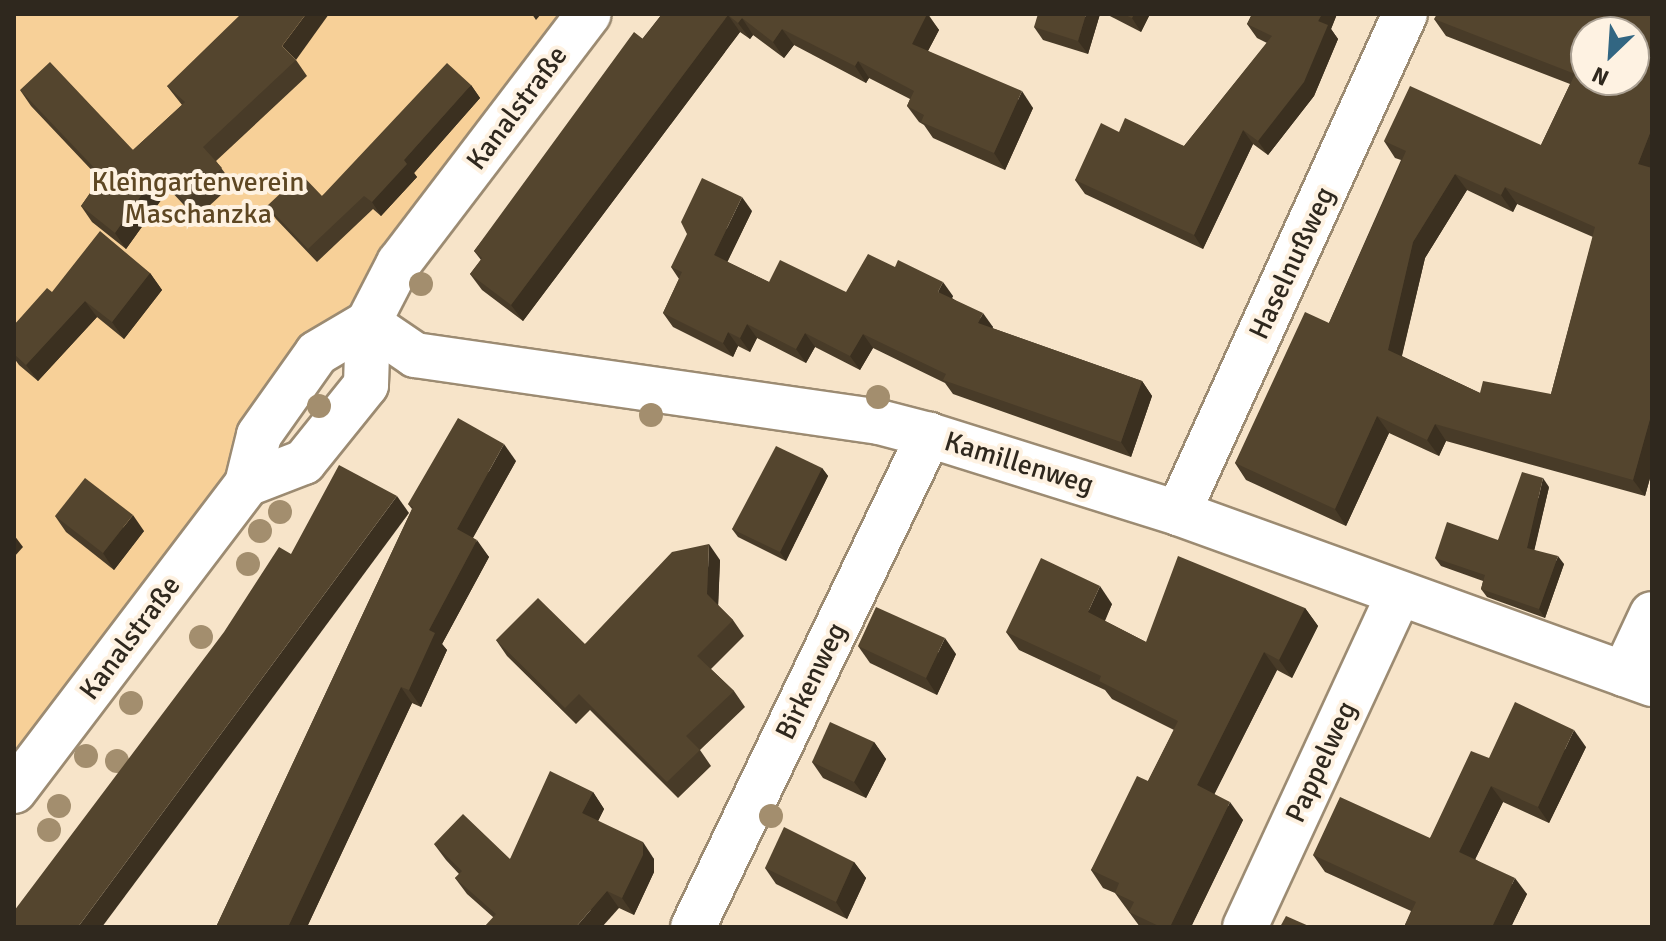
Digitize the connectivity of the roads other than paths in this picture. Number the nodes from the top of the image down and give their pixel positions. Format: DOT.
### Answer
graph roads {
  1 [pos="589,14"];
  2 [pos="1405,14"];
  3 [pos="368,323"];
  4 [pos="929,435"];
  5 [pos="247,484"];
  6 [pos="1178,513"];
  7 [pos="1398,596"];
  8 [pos="1652,614"];
  9 [pos="1638,679"];
  10 [pos="14,791"];
  11 [pos="693,927"];
  12 [pos="1245,927"];
  1 -- 3 [label="street, Kanalstraße"];
  2 -- 6 [label="street, Haselnußweg"];
  3 -- 4 [label="street, Kamillenweg"];
  3 -- 5 [label="street, Kanalstraße"];
  3 -- 5 [label="street, Kanalstraße"];
  4 -- 6 [label="street, Kamillenweg"];
  4 -- 11 [label="street, Birkenweg"];
  5 -- 10 [label="street, Kanalstraße"];
  6 -- 7 [label="street, Kamillenweg"];
  7 -- 9 [label="street, Kamillenweg"];
  7 -- 12 [label="street, Pappelweg"];
  8 -- 9 [label="street"];
}
